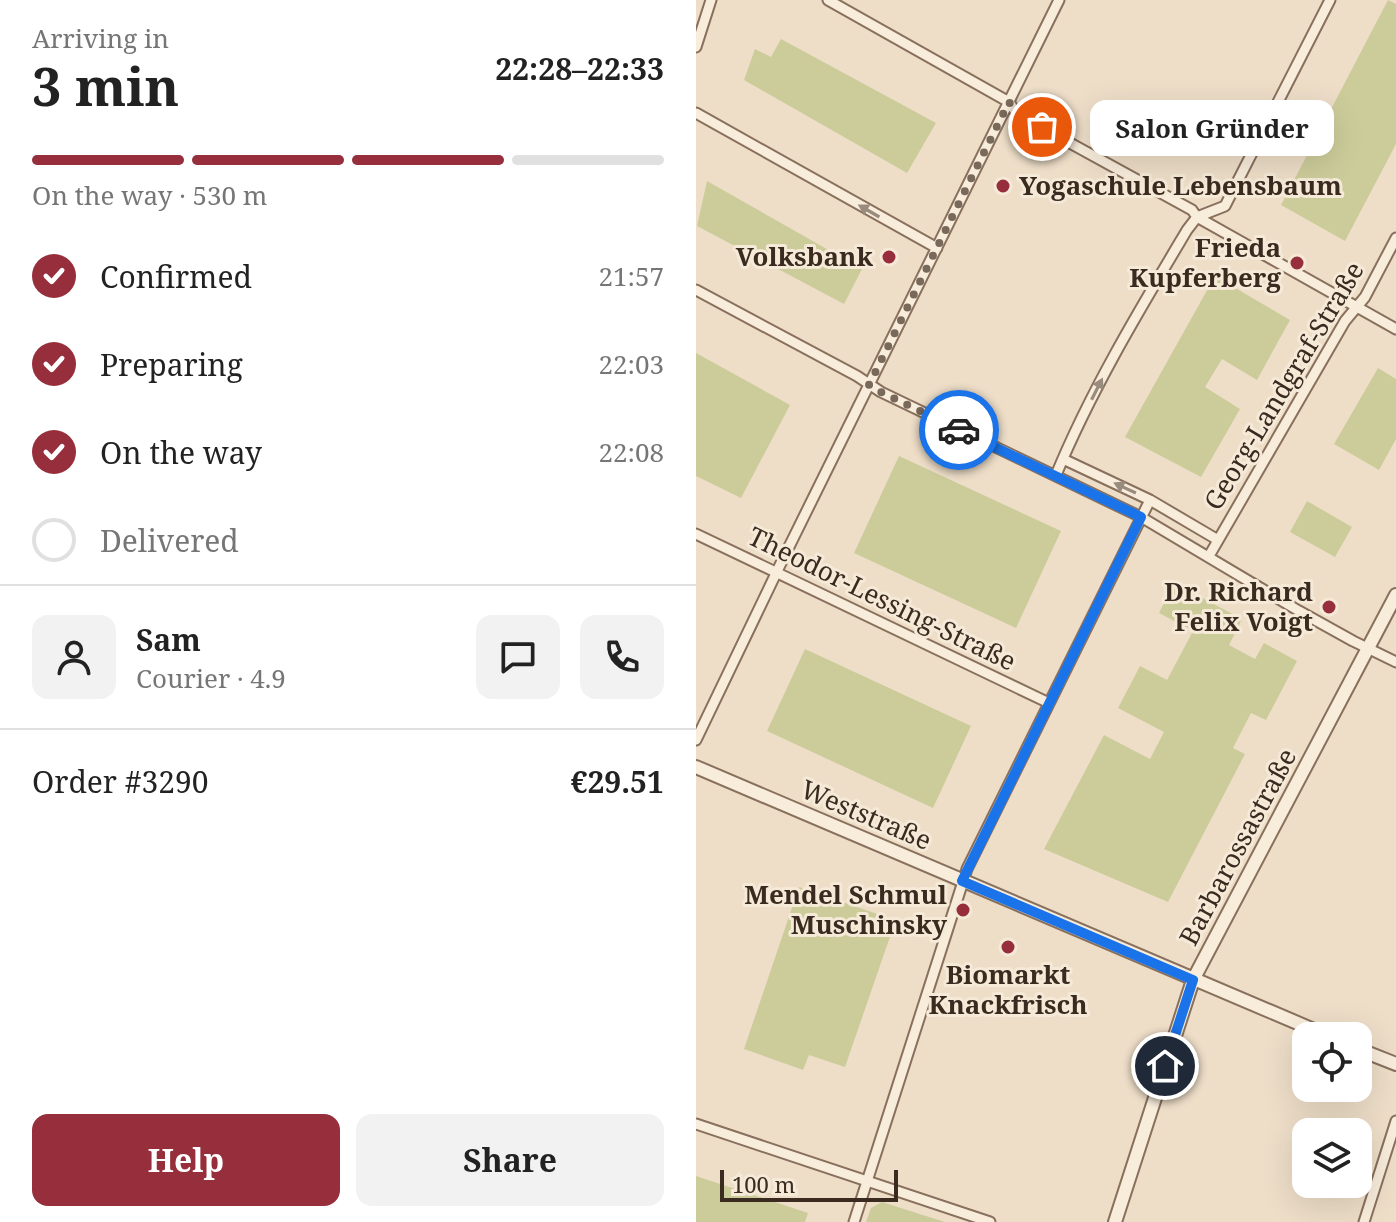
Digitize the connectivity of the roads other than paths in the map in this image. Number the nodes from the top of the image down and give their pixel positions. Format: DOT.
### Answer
graph roads {
  1 [pos="711,0"];
  2 [pos="828,0"];
  3 [pos="1059,0"];
  4 [pos="1330,0"];
  5 [pos="696,47"];
  6 [pos="1009,102"];
  7 [pos="696,113"];
  8 [pos="1197,217"];
  9 [pos="1396,238"];
  10 [pos="937,248"];
  11 [pos="696,290"];
  12 [pos="1356,307"];
  13 [pos="1396,329"];
  14 [pos="869,385"];
  15 [pos="1063,459"];
  16 [pos="1056,475"];
  17 [pos="1150,500"];
  18 [pos="1141,517"];
  19 [pos="696,534"];
  20 [pos="1218,540"];
  21 [pos="1209,556"];
  22 [pos="776,574"];
  23 [pos="1396,595"];
  24 [pos="1368,647"];
  25 [pos="1396,662"];
  26 [pos="1049,703"];
  27 [pos="696,740"];
  28 [pos="696,767"];
  29 [pos="962,881"];
  30 [pos="1193,980"];
  31 [pos="1294,1022"];
  32 [pos="1372,1055"];
  33 [pos="1396,1064"];
  34 [pos="1396,1121"];
  35 [pos="696,1124"];
  36 [pos="866,1182"];
  37 [pos="854,1222"];
  38 [pos="990,1222"];
  39 [pos="1115,1222"];
  40 [pos="1364,1222"];
  1 -- 5 [label="street"];
  2 -- 6 [label="street"];
  3 -- 6 [label="street"];
  4 -- 8 [label="street"];
  6 -- 8 [label="street"];
  6 -- 10 [label="street"];
  10 -- 7 [label="street, one-way"];
  8 -- 12 [label="street"];
  15 -- 8 [label="street, one-way"];
  9 -- 12 [label="street, Georg-Landgraf-Straße"];
  10 -- 14 [label="street"];
  11 -- 14 [label="street"];
  12 -- 13 [label="street"];
  12 -- 20 [label="street, Georg-Landgraf-Straße"];
  14 -- 16 [label="street"];
  14 -- 22 [label="street"];
  15 -- 16 [label="street"];
  17 -- 15 [label="street, one-way"];
  16 -- 18 [label="street"];
  17 -- 18 [label="street"];
  17 -- 20 [label="street"];
  18 -- 21 [label="street"];
  18 -- 26 [label="street"];
  19 -- 22 [label="street, Theodor-Lessing-Straße"];
  20 -- 21 [label="street, Georg-Landgraf-Straße"];
  21 -- 24 [label="street"];
  22 -- 26 [label="street, Theodor-Lessing-Straße"];
  22 -- 27 [label="street"];
  23 -- 24 [label="street, Barbarossastraße"];
  24 -- 25 [label="street"];
  24 -- 30 [label="street, Barbarossastraße"];
  26 -- 29 [label="street"];
  28 -- 29 [label="street, Weststraße"];
  29 -- 30 [label="street, Weststraße"];
  29 -- 36 [label="street"];
  30 -- 31 [label="street, Weststraße"];
  30 -- 39 [label="street, Barbarossastraße"];
  32 -- 33 [label="street"];
  34 -- 40 [label="street"];
  35 -- 36 [label="street"];
  36 -- 37 [label="street"];
  36 -- 38 [label="street"];
}
